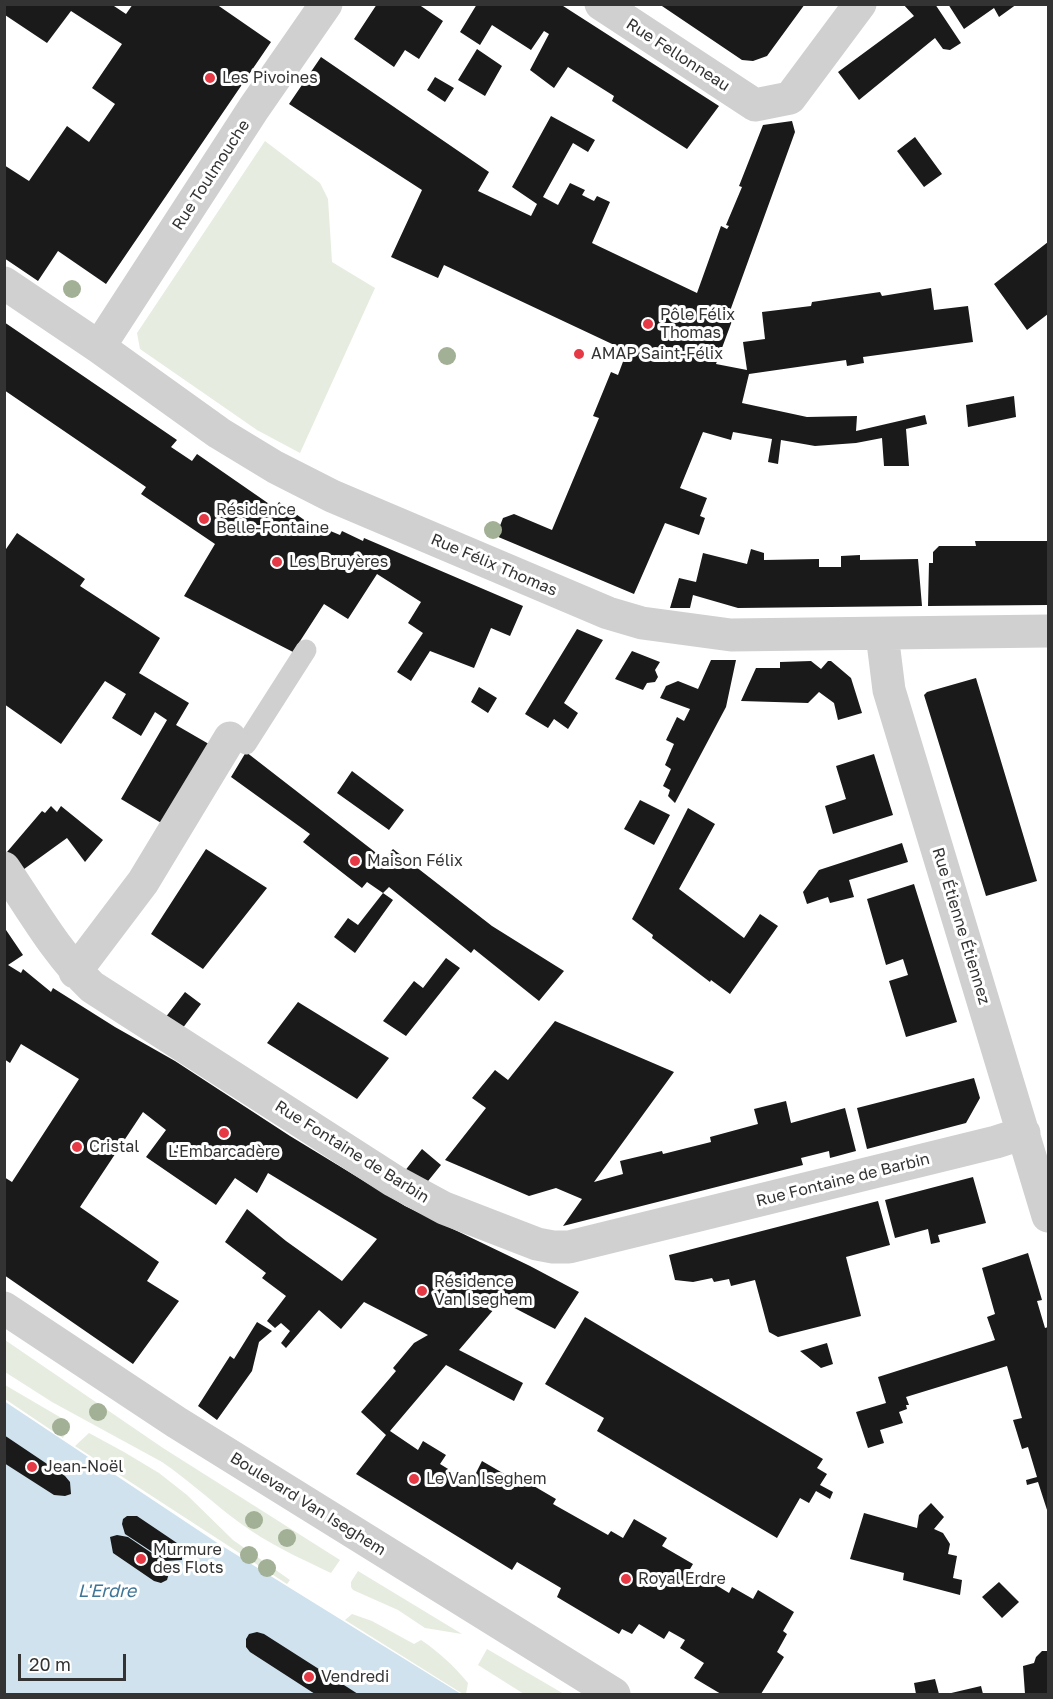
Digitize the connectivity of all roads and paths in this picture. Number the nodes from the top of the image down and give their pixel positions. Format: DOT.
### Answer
graph roads {
  1 [pos="326,4"];
  2 [pos="601,4"];
  3 [pos="860,4"];
  4 [pos="4,283"];
  5 [pos="99,347"];
  6 [pos="1048,631"];
  7 [pos="882,634"];
  8 [pos="306,650"];
  9 [pos="238,741"];
  10 [pos="4,868"];
  11 [pos="75,972"];
  12 [pos="1024,1133"];
  13 [pos="1048,1216"];
  14 [pos="4,1308"];
  15 [pos="614,1695"];
  1 -- 5 [label="street, Rue Toulmouche"];
  2 -- 3 [label="street, Rue Fellonneau"];
  4 -- 5 [label="street, Rue Félix Thomas"];
  5 -- 7 [label="street, Rue Félix Thomas"];
  6 -- 7 [label="street, Rue Félix Thomas"];
  7 -- 12 [label="street, Rue Étienne Étiennez"];
  8 -- 9 [label="lane"];
  9 -- 11 [label="street"];
  10 -- 11 [label="street, Rue Fontaine de Barbin"];
  11 -- 12 [label="street, Rue Fontaine de Barbin"];
  12 -- 13 [label="street, Rue Étienne Étiennez"];
  14 -- 15 [label="street, Boulevard Van Iseghem"];
}
